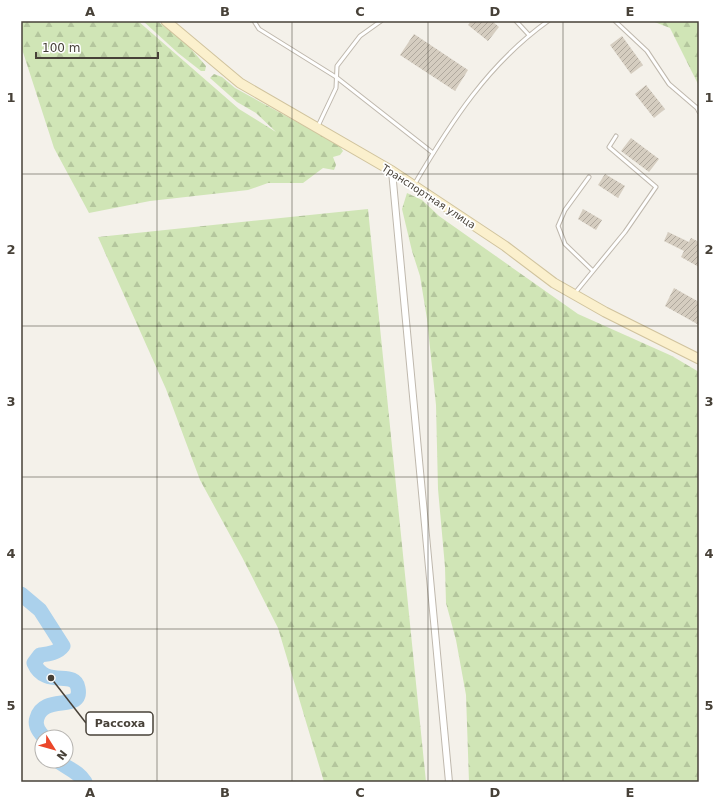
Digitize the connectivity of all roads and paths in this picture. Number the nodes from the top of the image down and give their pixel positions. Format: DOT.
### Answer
graph roads {
  1 [pos="166,21"];
  2 [pos="254,21"];
  3 [pos="381,21"];
  4 [pos="516,21"];
  5 [pos="548,21"];
  6 [pos="615,21"];
  7 [pos="529,35"];
  8 [pos="336,77"];
  9 [pos="699,112"];
  10 [pos="318,127"];
  11 [pos="616,136"];
  12 [pos="433,153"];
  13 [pos="392,171"];
  14 [pos="589,177"];
  15 [pos="414,185"];
  16 [pos="592,270"];
  17 [pos="573,294"];
  18 [pos="699,359"];
  19 [pos="449,782"];
  1 -- 10 [label="main road, Транспортная улица"];
  2 -- 8 [label="lane"];
  3 -- 8 [label="lane"];
  4 -- 7 [label="lane"];
  5 -- 7 [label="lane"];
  6 -- 9 [label="lane"];
  7 -- 12 [label="lane"];
  8 -- 10 [label="lane"];
  8 -- 12 [label="lane"];
  10 -- 13 [label="main road, Транспортная улица"];
  11 -- 16 [label="lane"];
  12 -- 15 [label="lane"];
  13 -- 15 [label="main road, Транспортная улица"];
  13 -- 19 [label="street"];
  14 -- 16 [label="lane"];
  15 -- 17 [label="main road, Транспортная улица"];
  16 -- 17 [label="lane"];
  17 -- 18 [label="main road, Транспортная улица"];
}
